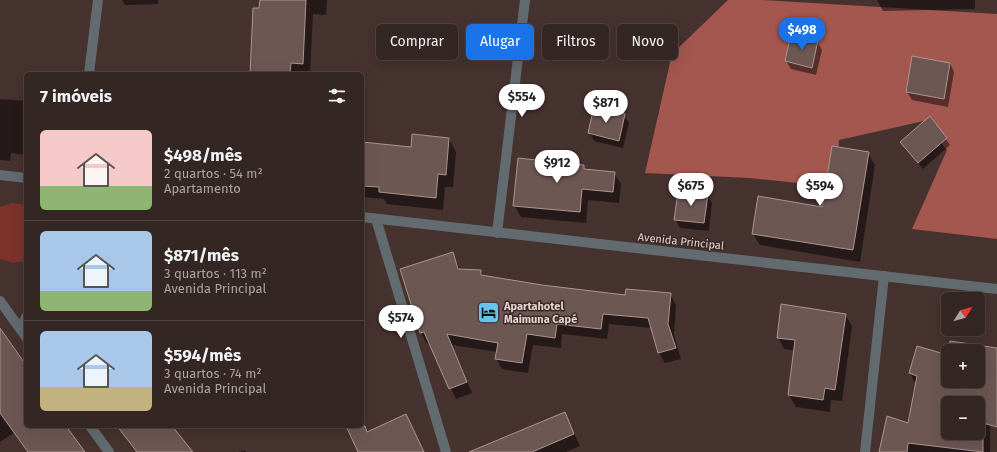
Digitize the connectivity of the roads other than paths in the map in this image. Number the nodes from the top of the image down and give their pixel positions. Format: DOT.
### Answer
graph roads {
  1 [pos="98,0"];
  2 [pos="525,0"];
  3 [pos="89,72"];
  4 [pos="0,175"];
  5 [pos="24,178"];
  6 [pos="364,217"];
  7 [pos="376,219"];
  8 [pos="497,233"];
  9 [pos="884,276"];
  10 [pos="997,289"];
  11 [pos="0,301"];
  12 [pos="23,333"];
  13 [pos="91,428"];
  14 [pos="109,452"];
  15 [pos="446,452"];
  16 [pos="865,452"];
  1 -- 3 [label="street"];
  2 -- 8 [label="street"];
  4 -- 5 [label="street"];
  6 -- 7 [label="street, Avenida Principal"];
  7 -- 8 [label="street, Avenida Principal"];
  7 -- 15 [label="street"];
  8 -- 9 [label="street, Avenida Principal"];
  9 -- 10 [label="street, Avenida Principal"];
  9 -- 16 [label="street"];
  11 -- 12 [label="street"];
  13 -- 14 [label="street"];
}
